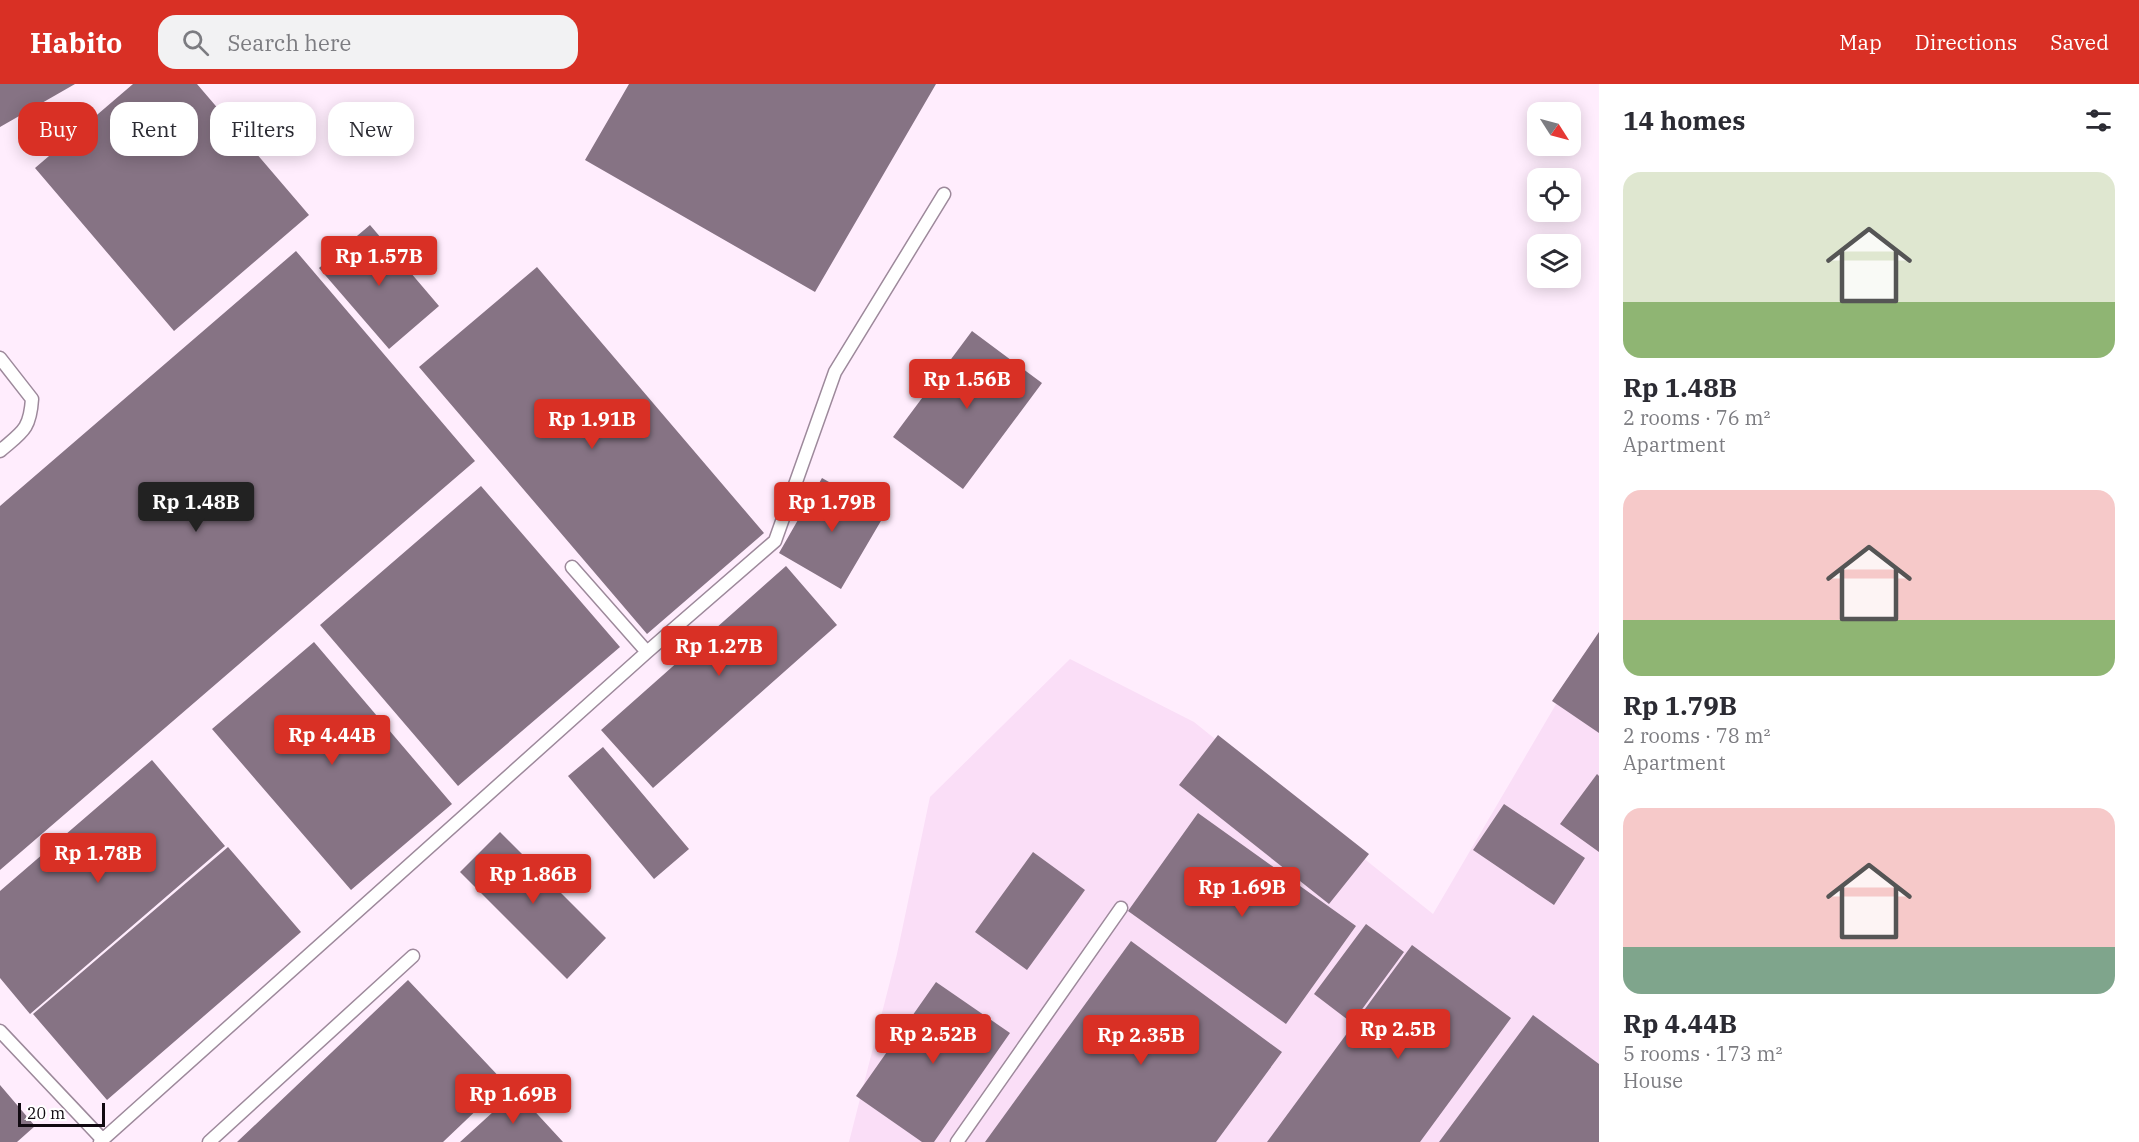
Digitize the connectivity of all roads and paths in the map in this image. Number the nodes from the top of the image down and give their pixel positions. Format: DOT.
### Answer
graph roads {
  1 [pos="944,194"];
  2 [pos="0,358"];
  3 [pos="0,451"];
  4 [pos="572,567"];
  5 [pos="647,652"];
  6 [pos="1121,908"];
  7 [pos="413,956"];
  8 [pos="0,1031"];
  9 [pos="101,1141"];
  10 [pos="208,1142"];
  11 [pos="957,1142"];
  1 -- 5 [label="lane"];
  2 -- 3 [label="lane"];
  4 -- 5 [label="lane"];
  5 -- 9 [label="lane"];
  6 -- 11 [label="lane"];
  7 -- 10 [label="lane"];
  8 -- 9 [label="lane"];
}
